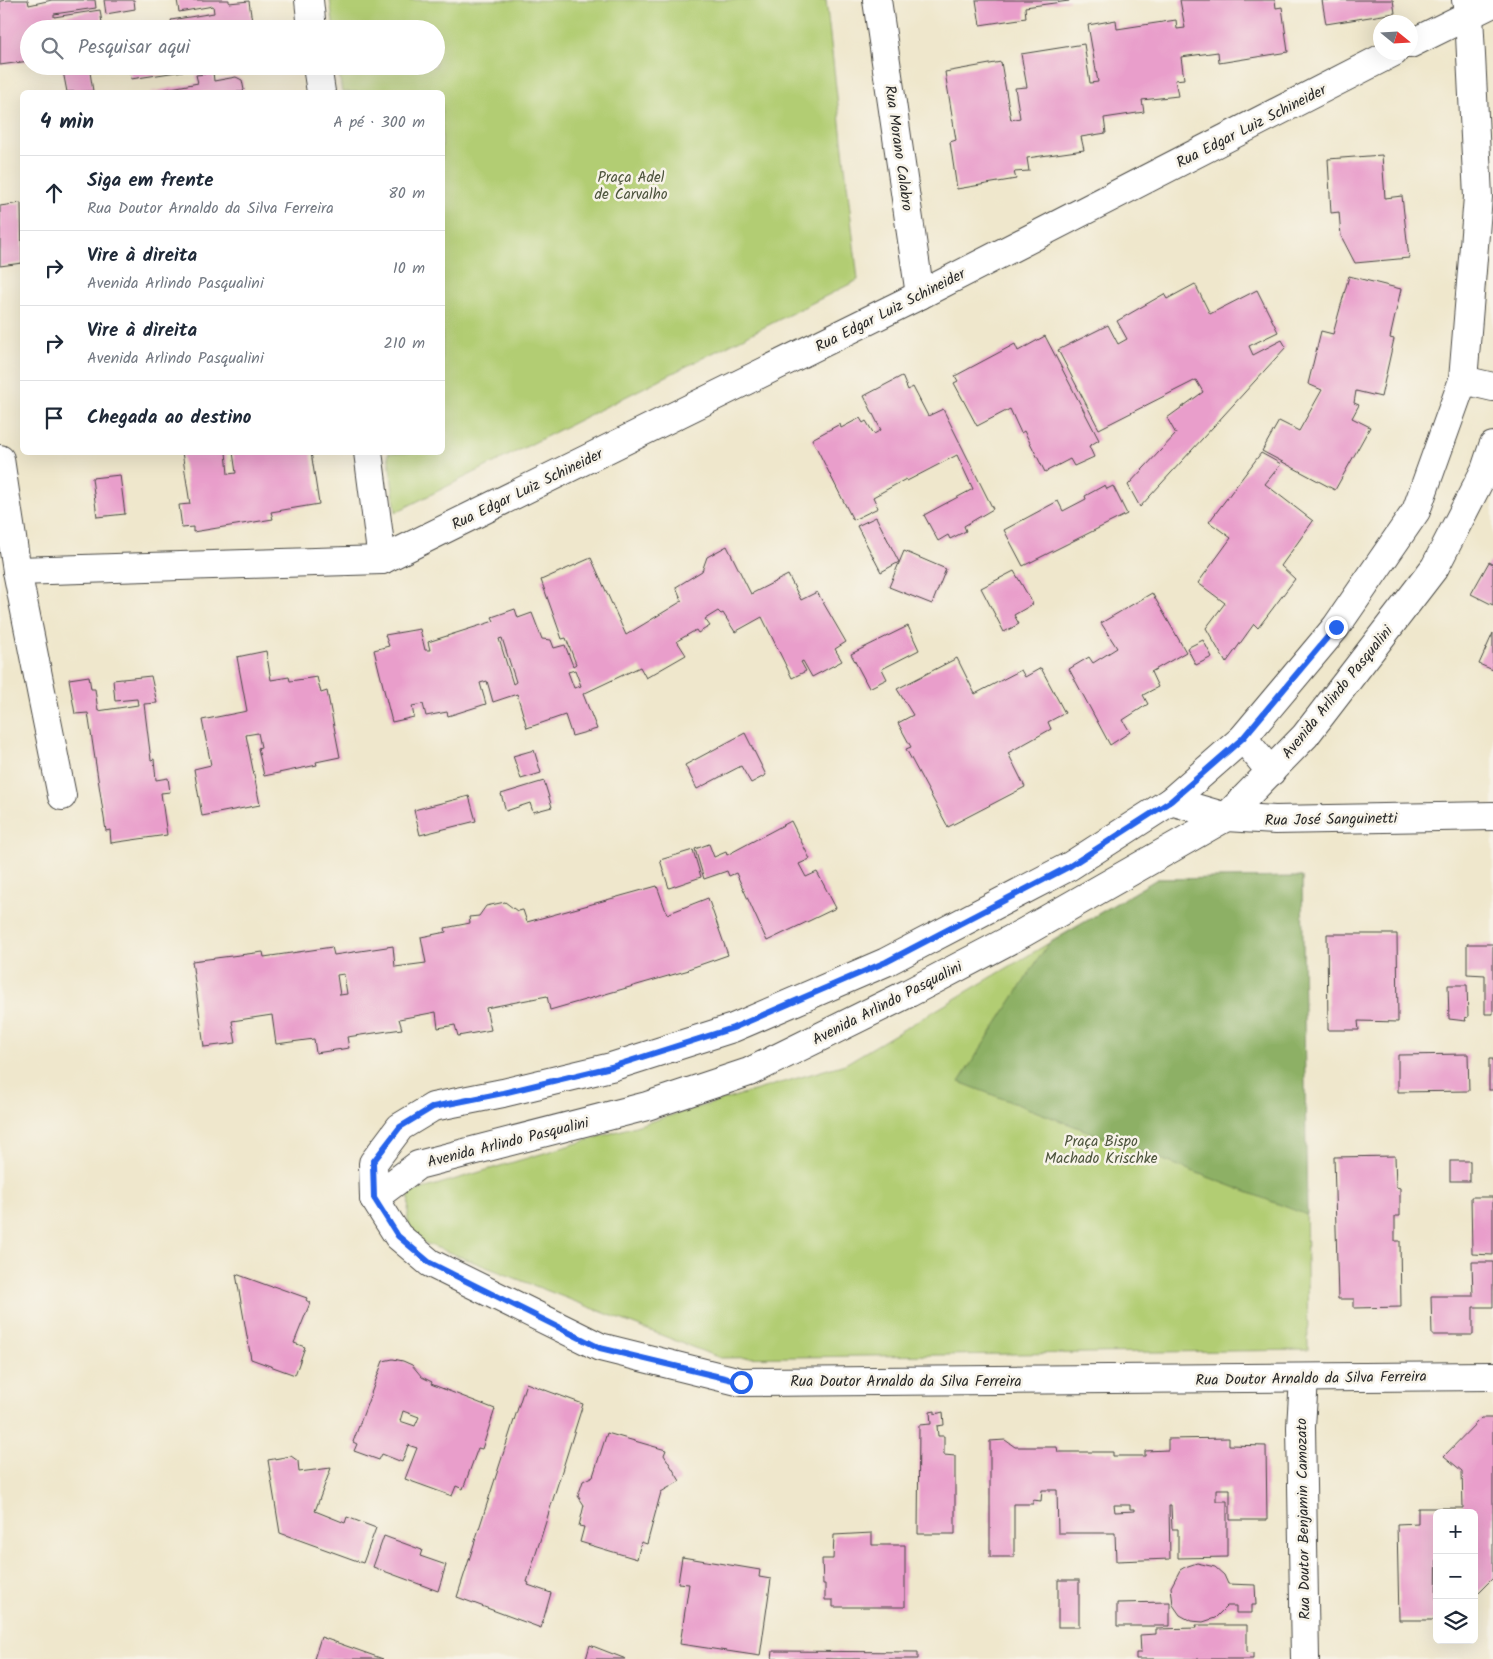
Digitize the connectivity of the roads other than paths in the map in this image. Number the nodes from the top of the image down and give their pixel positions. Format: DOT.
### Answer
graph roads {
  1 [pos="308,0"];
  2 [pos="877,0"];
  3 [pos="1493,3"];
  4 [pos="1468,8"];
  5 [pos="311,20"];
  6 [pos="1418,39"];
  7 [pos="1378,60"];
  8 [pos="318,75"];
  9 [pos="321,90"];
  10 [pos="920,295"];
  11 [pos="1464,380"];
  12 [pos="1493,387"];
  13 [pos="1493,446"];
  14 [pos="368,455"];
  15 [pos="0,459"];
  16 [pos="382,560"];
  17 [pos="17,571"];
  18 [pos="1243,738"];
  19 [pos="1271,772"];
  20 [pos="62,796"];
  21 [pos="1171,801"];
  22 [pos="1493,816"];
  23 [pos="1226,817"];
  24 [pos="374,1198"];
  25 [pos="1493,1376"];
  26 [pos="1304,1379"];
  27 [pos="1305,1659"];
  1 -- 5 [label="street"];
  2 -- 10 [label="street, Rua Morano Calabro"];
  3 -- 4 [label="street"];
  4 -- 6 [label="street"];
  4 -- 11 [label="street"];
  7 -- 10 [label="street, Rua Edgar Luiz Schineider"];
  8 -- 9 [label="street"];
  10 -- 16 [label="street, Rua Edgar Luiz Schineider"];
  11 -- 12 [label="street"];
  11 -- 18 [label="street"];
  13 -- 19 [label="street, Avenida Arlindo Pasqualini"];
  14 -- 16 [label="street"];
  15 -- 17 [label="street"];
  16 -- 17 [label="street"];
  17 -- 20 [label="street"];
  18 -- 19 [label="street"];
  18 -- 21 [label="street"];
  19 -- 23 [label="street, Avenida Arlindo Pasqualini"];
  21 -- 23 [label="street, Rua José Sanguinetti"];
  21 -- 24 [label="street"];
  22 -- 23 [label="street, Rua José Sanguinetti"];
  23 -- 24 [label="street, Avenida Arlindo Pasqualini"];
  24 -- 26 [label="street, Rua Doutor Arnaldo da Silva Ferreira"];
  25 -- 26 [label="street, Rua Doutor Arnaldo da Silva Ferreira"];
  26 -- 27 [label="street, Rua Doutor Benjamin Camozato"];
}
